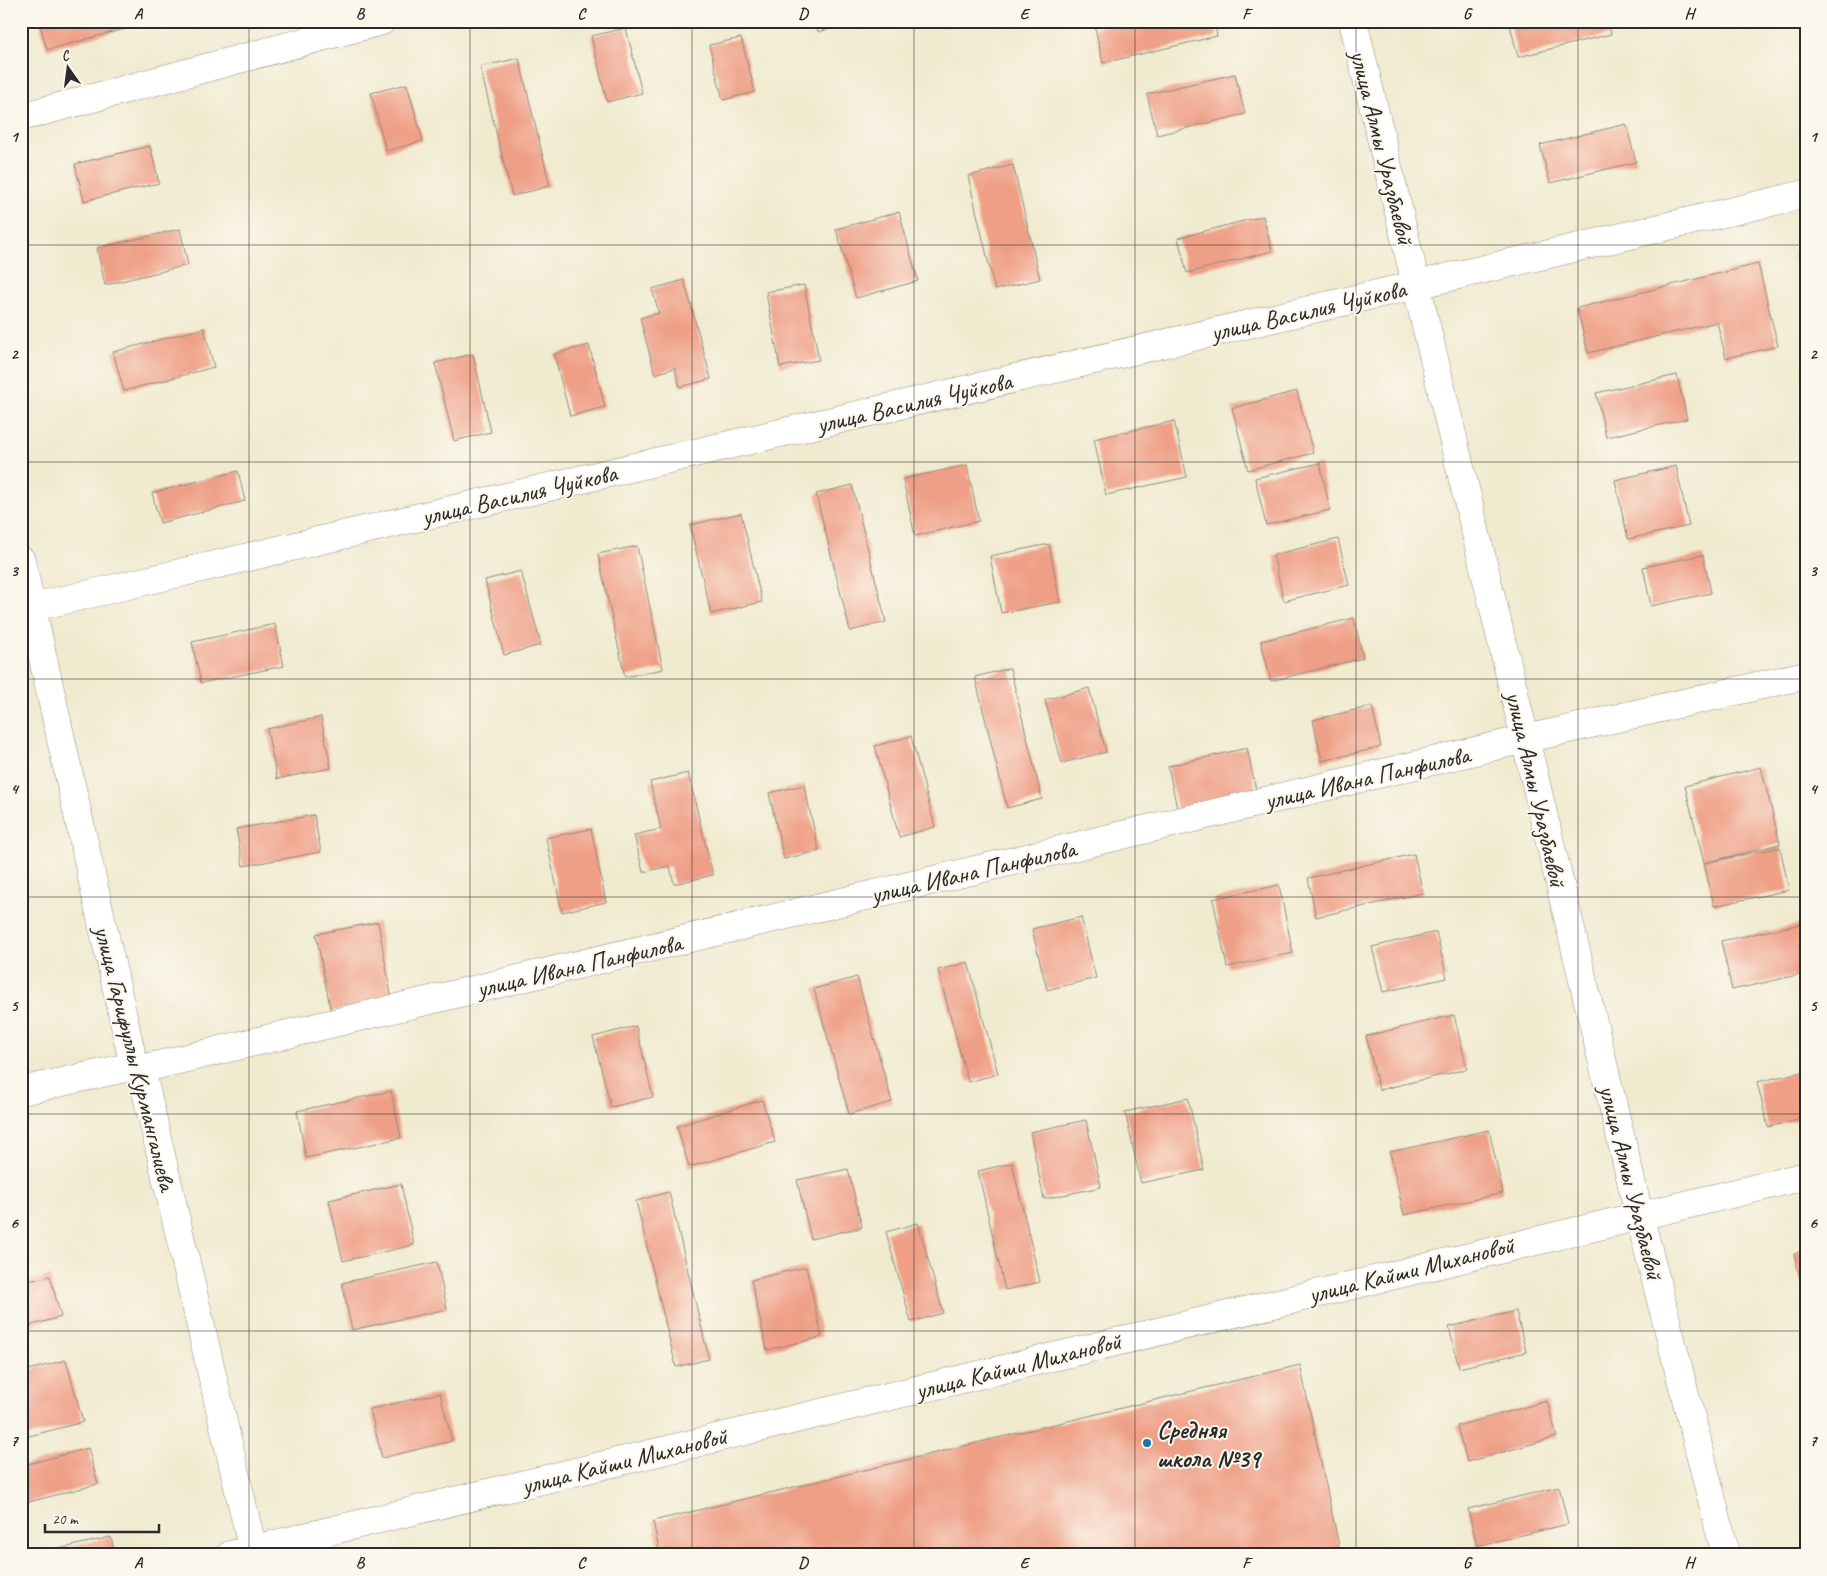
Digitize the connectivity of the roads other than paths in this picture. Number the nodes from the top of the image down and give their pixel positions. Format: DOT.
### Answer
graph roads {
  1 [pos="382,21"];
  2 [pos="1353,21"];
  3 [pos="21,117"];
  4 [pos="1806,194"];
  5 [pos="1416,285"];
  6 [pos="21,560"];
  7 [pos="27,609"];
  8 [pos="1806,675"];
  9 [pos="1525,739"];
  10 [pos="138,1068"];
  11 [pos="21,1091"];
  12 [pos="1806,1176"];
  13 [pos="1639,1214"];
  14 [pos="246,1553"];
  15 [pos="1726,1555"];
  1 -- 3 [label="street"];
  2 -- 5 [label="street, улица Алмы Уразбаевой"];
  4 -- 5 [label="street, улица Василия Чуйкова"];
  5 -- 7 [label="street, улица Василия Чуйкова"];
  5 -- 9 [label="street, улица Алмы Уразбаевой"];
  6 -- 7 [label="street, улица Гарифуллы Курмангалиева"];
  7 -- 10 [label="street, улица Гарифуллы Курмангалиева"];
  8 -- 9 [label="street, улица Ивана Панфилова"];
  9 -- 10 [label="street, улица Ивана Панфилова"];
  9 -- 13 [label="street, улица Алмы Уразбаевой"];
  10 -- 11 [label="street, улица Ивана Панфилова"];
  10 -- 14 [label="street, улица Гарифуллы Курмангалиева"];
  12 -- 13 [label="street, улица Кайши Михановой"];
  13 -- 14 [label="street, улица Кайши Михановой"];
  13 -- 15 [label="street, улица Алмы Уразбаевой"];
}
